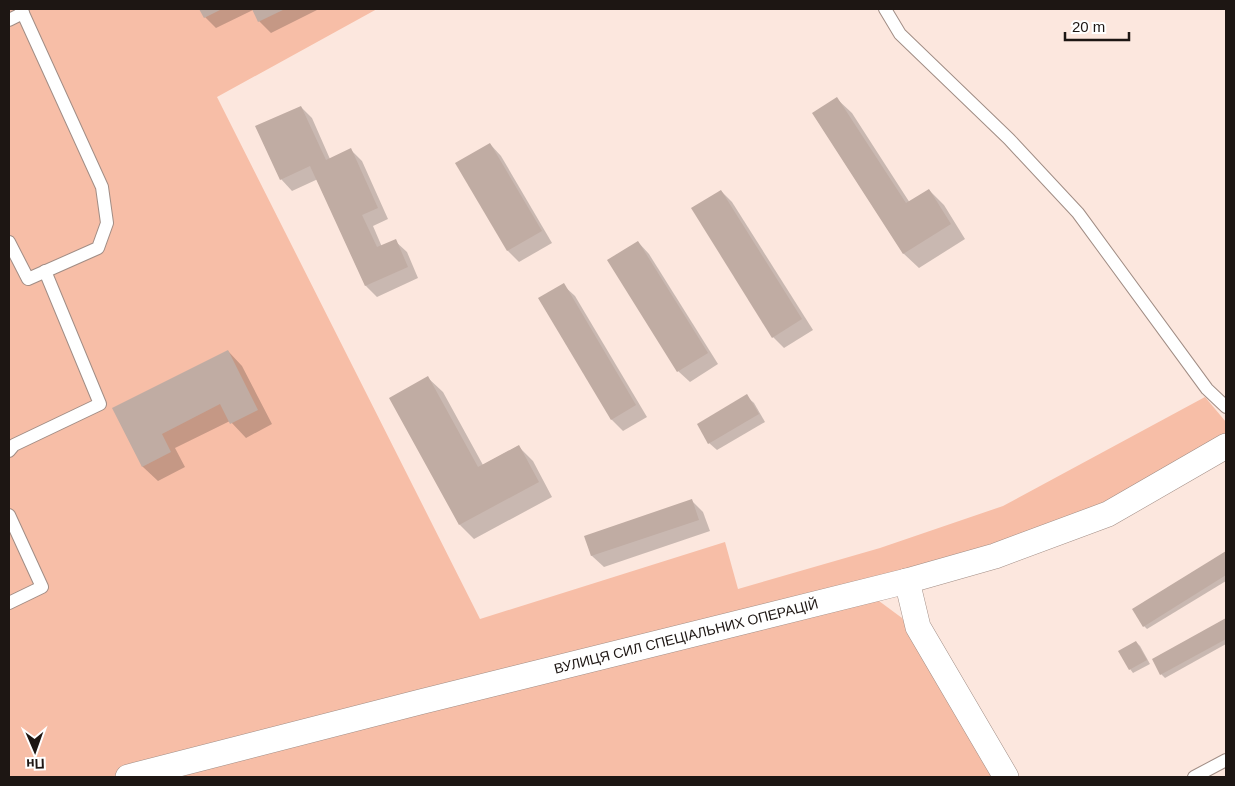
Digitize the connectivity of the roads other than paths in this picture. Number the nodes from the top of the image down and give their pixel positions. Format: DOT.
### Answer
graph roads {
  1 [pos="884,9"];
  2 [pos="22,11"];
  3 [pos="9,20"];
  4 [pos="9,242"];
  5 [pos="45,271"];
  6 [pos="1226,407"];
  7 [pos="1226,446"];
  8 [pos="9,451"];
  9 [pos="9,515"];
  10 [pos="907,581"];
  11 [pos="9,603"];
  12 [pos="1226,760"];
  13 [pos="1211,773"];
  14 [pos="128,777"];
  15 [pos="1006,777"];
  16 [pos="1194,777"];
  1 -- 6 [label="lane"];
  2 -- 3 [label="lane"];
  2 -- 5 [label="lane"];
  4 -- 5 [label="lane"];
  5 -- 8 [label="lane"];
  7 -- 10 [label="street, ВУЛИЦЯ СИЛ СПЕЦІАЛЬНИХ ОПЕРАЦІЙ"];
  9 -- 11 [label="lane"];
  10 -- 14 [label="street, ВУЛИЦЯ СИЛ СПЕЦІАЛЬНИХ ОПЕРАЦІЙ"];
  10 -- 15 [label="street"];
  12 -- 13 [label="lane"];
  13 -- 16 [label="lane"];
}
